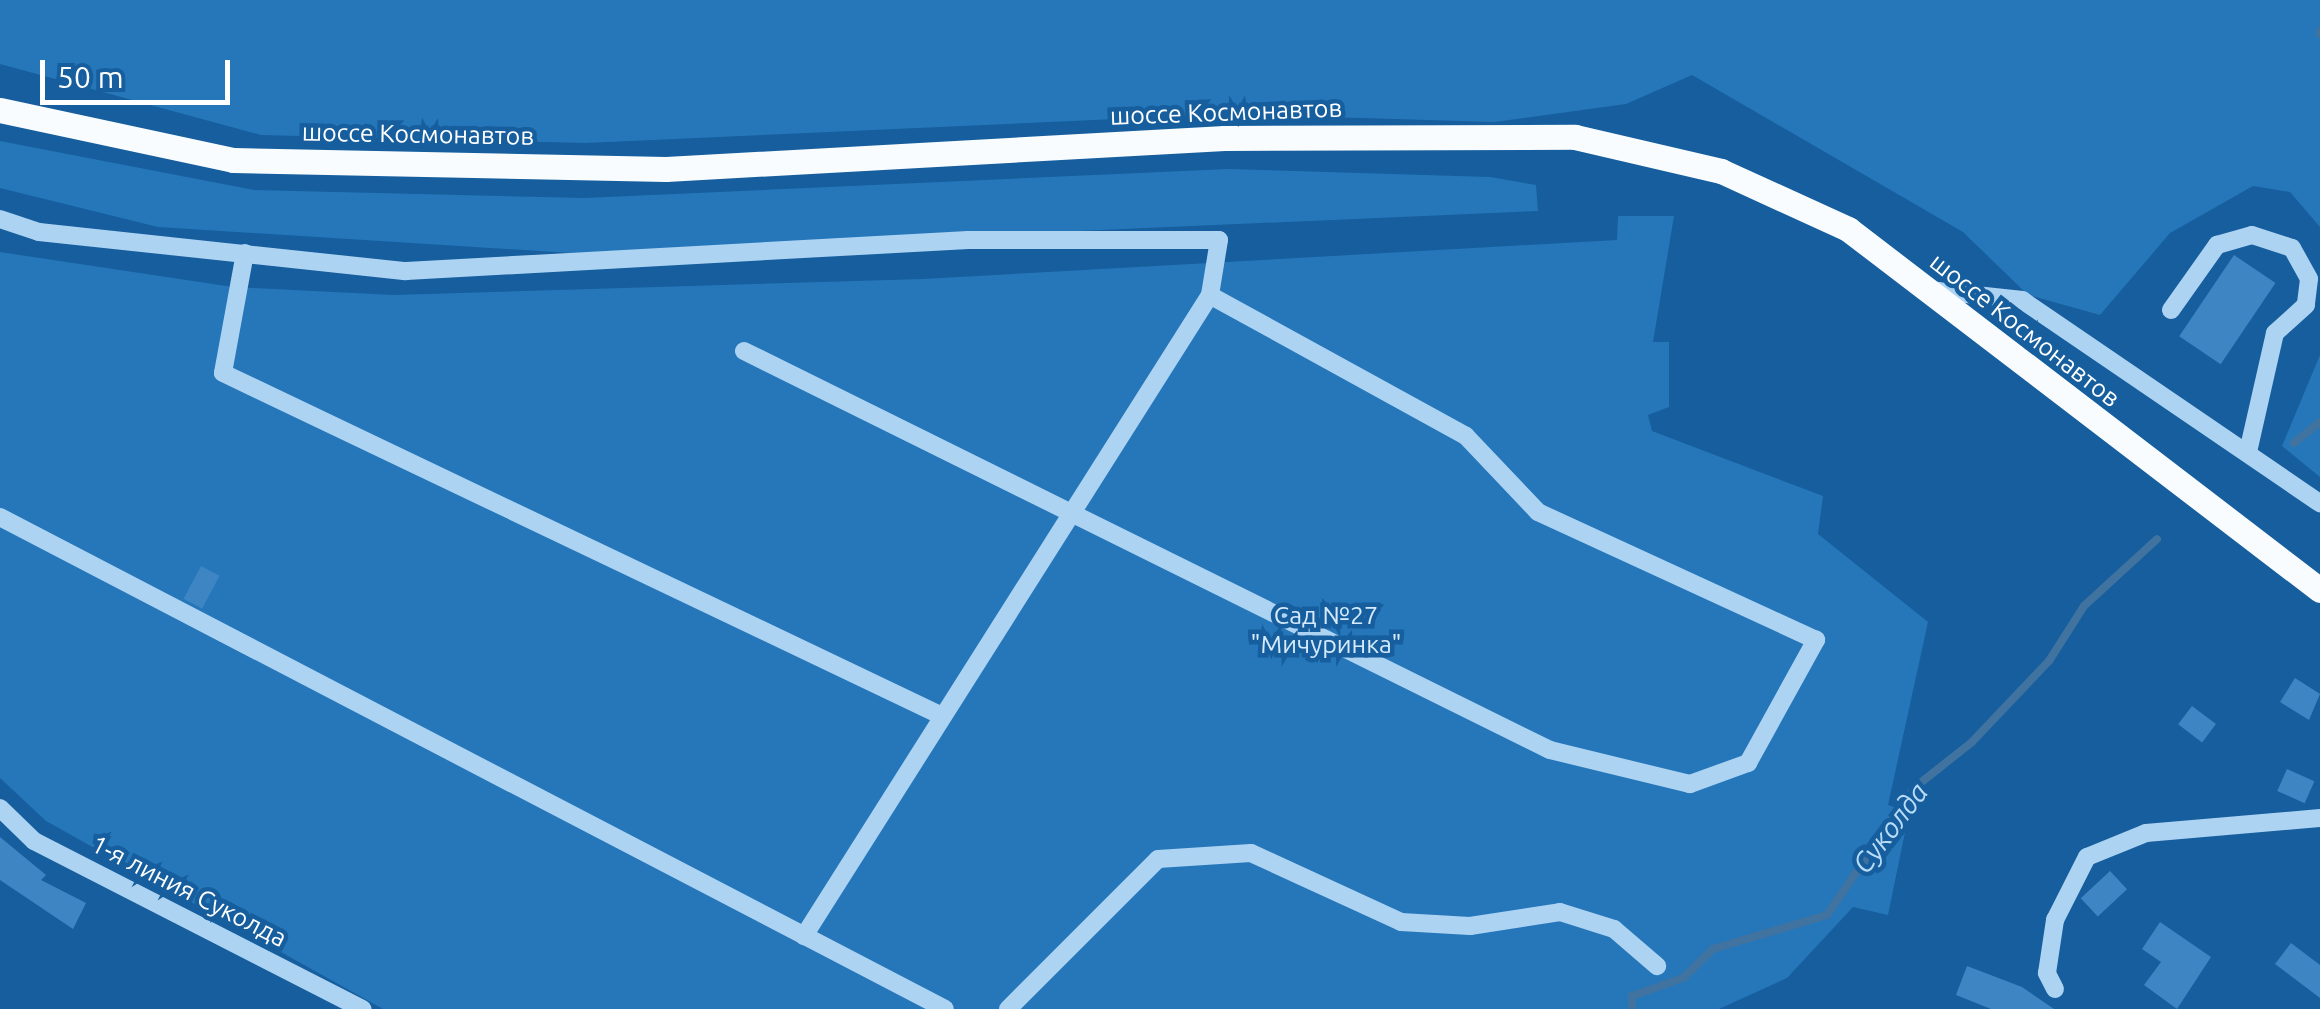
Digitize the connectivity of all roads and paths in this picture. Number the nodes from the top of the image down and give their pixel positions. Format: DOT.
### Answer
graph roads {
  1 [pos="0,110"];
  2 [pos="0,220"];
  3 [pos="245,253"];
  4 [pos="1926,290"];
  5 [pos="1210,295"];
  6 [pos="2171,310"];
  7 [pos="744,350"];
  8 [pos="2248,452"];
  9 [pos="2320,503"];
  10 [pos="1072,508"];
  11 [pos="0,517"];
  12 [pos="2320,590"];
  13 [pos="942,716"];
  14 [pos="0,808"];
  15 [pos="2320,818"];
  16 [pos="804,936"];
  17 [pos="1657,966"];
  18 [pos="2055,989"];
  19 [pos="362,1009"];
  20 [pos="945,1009"];
  21 [pos="1008,1009"];
  1 -- 4 [label="main road, шоссе Космонавтов"];
  2 -- 3 [label="street"];
  3 -- 5 [label="street"];
  3 -- 13 [label="street"];
  4 -- 8 [label="street"];
  4 -- 12 [label="main road, шоссе Космонавтов"];
  5 -- 10 [label="street"];
  5 -- 10 [label="street"];
  6 -- 8 [label="street"];
  7 -- 10 [label="street"];
  8 -- 9 [label="street"];
  10 -- 13 [label="street"];
  11 -- 16 [label="street"];
  13 -- 16 [label="street"];
  14 -- 19 [label="street, 1-я линия Суколда"];
  15 -- 18 [label="street"];
  16 -- 20 [label="street"];
  17 -- 21 [label="street"];
}
